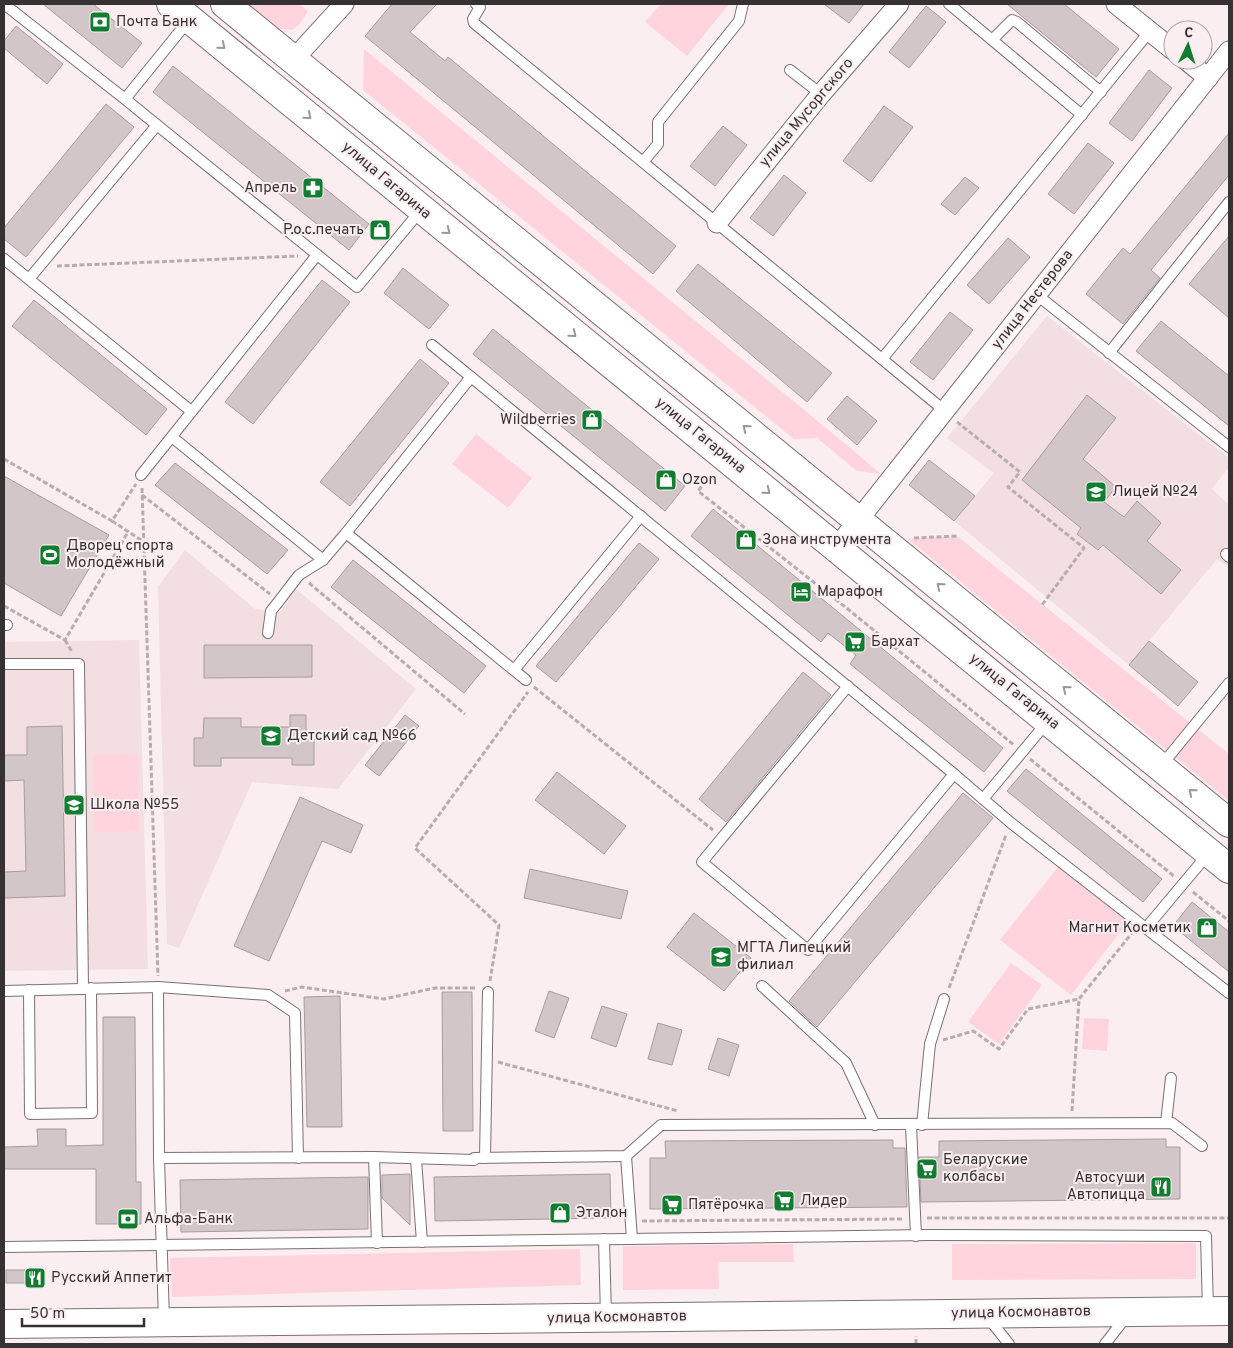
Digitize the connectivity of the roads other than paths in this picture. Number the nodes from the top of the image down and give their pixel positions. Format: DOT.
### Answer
graph roads {
  1 [pos="4,4"];
  2 [pos="225,4"];
  3 [pos="344,4"];
  4 [pos="743,4"];
  5 [pos="899,4"];
  6 [pos="949,4"];
  7 [pos="480,5"];
  8 [pos="1120,5"];
  9 [pos="330,11"];
  10 [pos="180,12"];
  11 [pos="1150,31"];
  12 [pos="992,40"];
  13 [pos="1163,42"];
  14 [pos="1229,51"];
  15 [pos="294,59"];
  16 [pos="790,70"];
  17 [pos="1198,70"];
  18 [pos="1208,78"];
  19 [pos="1101,92"];
  20 [pos="822,94"];
  21 [pos="125,100"];
  22 [pos="1082,114"];
  23 [pos="157,125"];
  24 [pos="643,162"];
  25 [pos="1229,202"];
  26 [pos="421,210"];
  27 [pos="717,223"];
  28 [pos="317,255"];
  29 [pos="4,259"];
  30 [pos="28,279"];
  31 [pos="1037,295"];
  32 [pos="432,345"];
  33 [pos="1109,353"];
  34 [pos="882,359"];
  35 [pos="471,377"];
  36 [pos="191,410"];
  37 [pos="950,416"];
  38 [pos="172,437"];
  39 [pos="1229,447"];
  40 [pos="141,475"];
  41 [pos="641,516"];
  42 [pos="859,520"];
  43 [pos="346,533"];
  44 [pos="837,547"];
  45 [pos="323,560"];
  46 [pos="268,633"];
  47 [pos="4,664"];
  48 [pos="514,670"];
  49 [pos="526,680"];
  50 [pos="1229,683"];
  51 [pos="848,686"];
  52 [pos="1048,720"];
  53 [pos="1160,766"];
  54 [pos="954,774"];
  55 [pos="983,799"];
  56 [pos="1229,823"];
  57 [pos="1219,861"];
  58 [pos="1143,926"];
  59 [pos="762,986"];
  60 [pos="158,987"];
  61 [pos="87,988"];
  62 [pos="4,990"];
  63 [pos="29,990"];
  64 [pos="488,992"];
  65 [pos="1229,993"];
  66 [pos="944,999"];
  67 [pos="1172,1078"];
  68 [pos="1166,1123"];
  69 [pos="922,1124"];
  70 [pos="874,1125"];
  71 [pos="911,1125"];
  72 [pos="1202,1146"];
  73 [pos="626,1156"];
  74 [pos="374,1157"];
  75 [pos="159,1158"];
  76 [pos="298,1158"];
  77 [pos="485,1158"];
  78 [pos="416,1159"];
  79 [pos="916,1236"];
  80 [pos="604,1239"];
  81 [pos="632,1239"];
  82 [pos="422,1242"];
  83 [pos="376,1243"];
  84 [pos="163,1246"];
  85 [pos="4,1247"];
  86 [pos="1219,1311"];
  87 [pos="1131,1312"];
  88 [pos="982,1314"];
  89 [pos="606,1318"];
  90 [pos="164,1322"];
  91 [pos="4,1324"];
  92 [pos="1009,1344"];
  93 [pos="1105,1344"];
  1 -- 21 [label="lane"];
  2 -- 15 [label="main road"];
  3 -- 9 [label="street"];
  4 -- 24 [label="lane"];
  5 -- 20 [label="street, улица Мусоргского"];
  6 -- 12 [label="lane"];
  7 -- 24 [label="lane"];
  8 -- 11 [label="street"];
  9 -- 15 [label="street"];
  10 -- 21 [label="lane"];
  10 -- 26 [label="main road, улица Гагарина, one-way"];
  11 -- 13 [label="street"];
  11 -- 19 [label="lane"];
  12 -- 19 [label="lane"];
  12 -- 22 [label="lane"];
  14 -- 18 [label="street, улица Нестерова"];
  42 -- 15 [label="main road, one-way"];
  16 -- 20 [label="lane"];
  17 -- 18 [label="street"];
  18 -- 31 [label="street, улица Нестерова"];
  19 -- 22 [label="lane"];
  20 -- 27 [label="street, улица Мусоргского"];
  21 -- 23 [label="lane"];
  22 -- 34 [label="lane"];
  23 -- 28 [label="lane"];
  23 -- 30 [label="lane"];
  24 -- 27 [label="lane"];
  25 -- 33 [label="lane"];
  26 -- 28 [label="lane"];
  26 -- 44 [label="main road, улица Гагарина, one-way"];
  27 -- 34 [label="lane"];
  28 -- 36 [label="lane"];
  29 -- 30 [label="lane"];
  30 -- 36 [label="lane"];
  31 -- 33 [label="lane"];
  31 -- 37 [label="street, улица Нестерова"];
  32 -- 35 [label="lane"];
  33 -- 39 [label="lane"];
  34 -- 37 [label="lane"];
  35 -- 41 [label="lane"];
  35 -- 43 [label="lane"];
  36 -- 38 [label="lane"];
  37 -- 42 [label="street, улица Нестерова"];
  38 -- 40 [label="lane"];
  38 -- 45 [label="lane"];
  41 -- 48 [label="lane"];
  41 -- 51 [label="lane"];
  42 -- 44 [label="street, улица Нестерова"];
  53 -- 42 [label="main road, one-way"];
  43 -- 45 [label="lane"];
  43 -- 48 [label="lane"];
  44 -- 52 [label="main road, улица Гагарина"];
  45 -- 46 [label="lane"];
  47 -- 61 [label="lane"];
  48 -- 49 [label="lane"];
  50 -- 53 [label="lane"];
  51 -- 54 [label="lane"];
  51 -- 54 [label="lane"];
  52 -- 55 [label="lane"];
  52 -- 57 [label="main road, улица Гагарина"];
  56 -- 53 [label="main road, one-way"];
  54 -- 55 [label="lane"];
  55 -- 58 [label="lane"];
  57 -- 58 [label="lane"];
  58 -- 65 [label="lane"];
  59 -- 70 [label="lane"];
  60 -- 61 [label="lane"];
  60 -- 75 [label="lane"];
  60 -- 76 [label="lane"];
  61 -- 63 [label="lane"];
  61 -- 63 [label="lane"];
  62 -- 63 [label="lane"];
  64 -- 77 [label="lane"];
  66 -- 69 [label="lane"];
  67 -- 68 [label="lane"];
  68 -- 69 [label="lane"];
  68 -- 72 [label="lane"];
  69 -- 71 [label="lane"];
  70 -- 71 [label="lane"];
  70 -- 73 [label="lane"];
  71 -- 79 [label="lane"];
  73 -- 77 [label="lane"];
  73 -- 81 [label="lane"];
  74 -- 76 [label="lane"];
  74 -- 78 [label="lane"];
  74 -- 83 [label="lane"];
  75 -- 76 [label="lane"];
  75 -- 84 [label="lane"];
  77 -- 78 [label="lane"];
  78 -- 82 [label="lane"];
  79 -- 81 [label="lane"];
  79 -- 86 [label="lane"];
  80 -- 81 [label="lane"];
  80 -- 82 [label="lane"];
  80 -- 89 [label="lane"];
  82 -- 83 [label="lane"];
  83 -- 84 [label="lane"];
  84 -- 85 [label="lane"];
  84 -- 90 [label="lane"];
  86 -- 87 [label="main road, улица Космонавтов"];
  87 -- 88 [label="main road, улица Космонавтов"];
  87 -- 93 [label="lane"];
  88 -- 89 [label="main road, улица Космонавтов"];
  88 -- 92 [label="lane"];
  89 -- 90 [label="main road, улица Космонавтов"];
  90 -- 91 [label="main road, улица Космонавтов"];
}
